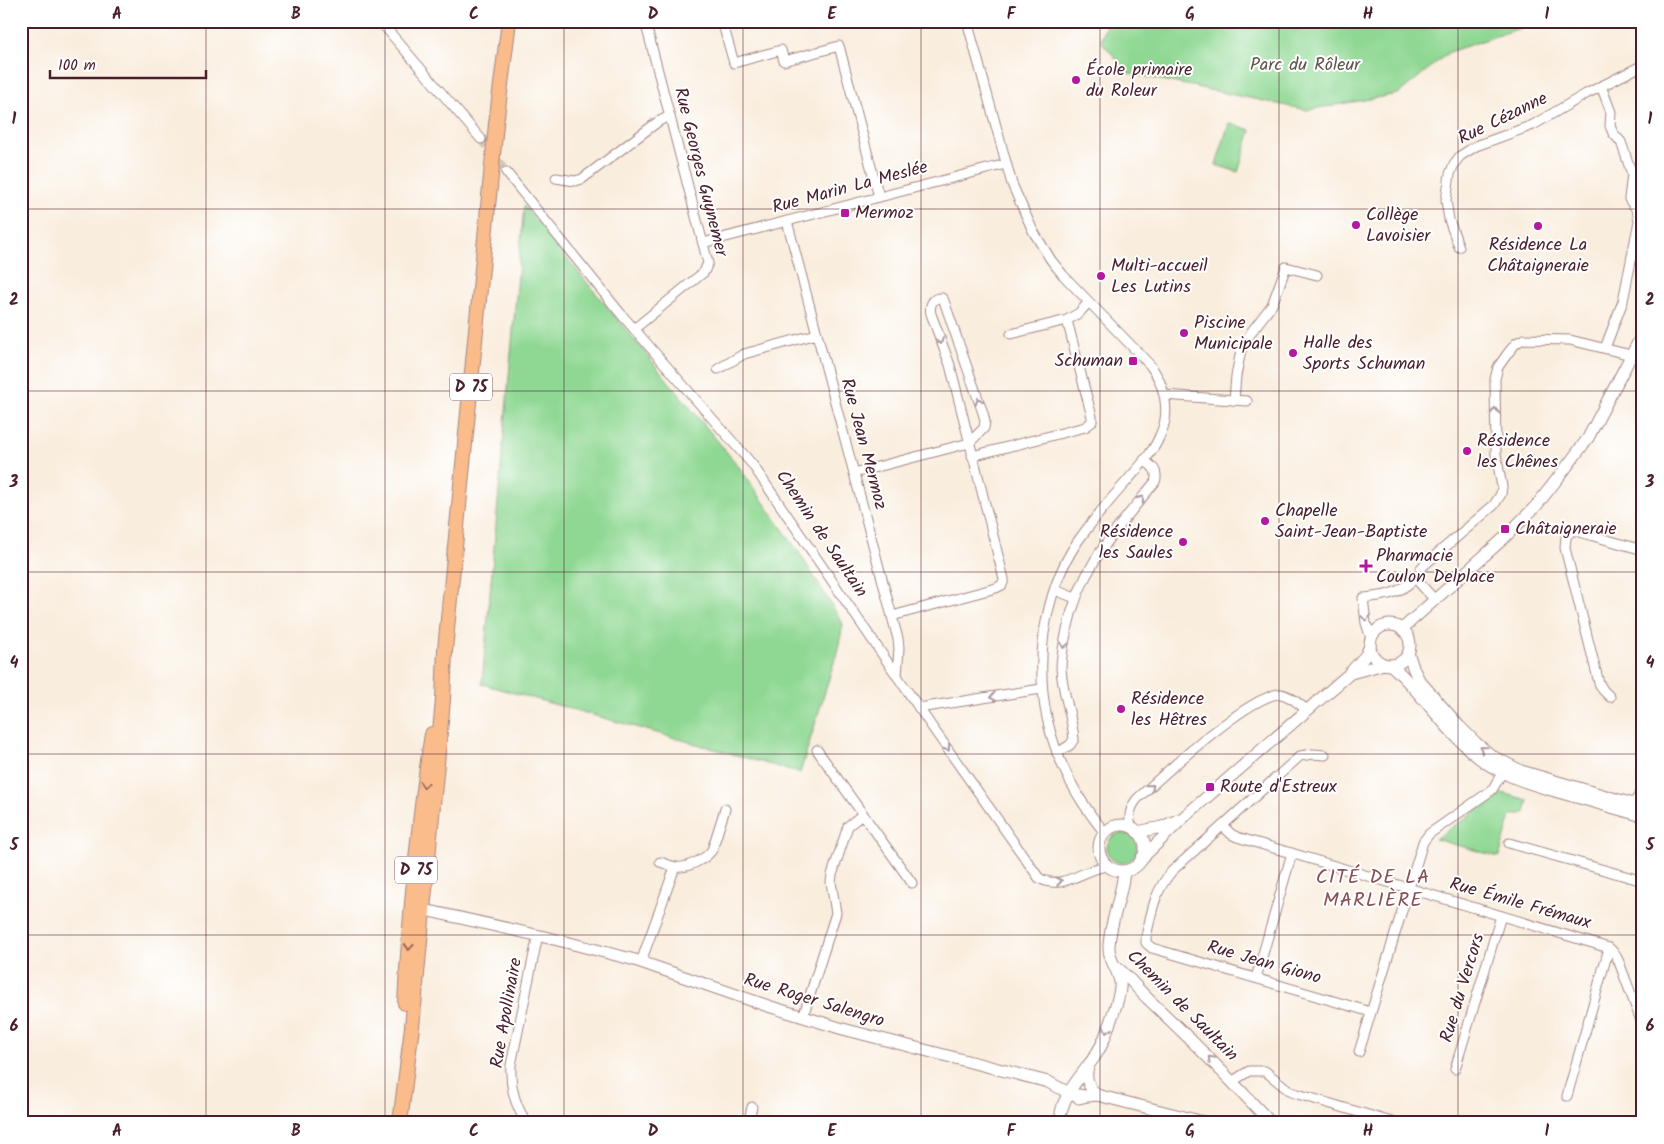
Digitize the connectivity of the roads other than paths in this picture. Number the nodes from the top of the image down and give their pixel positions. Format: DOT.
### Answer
graph roads {
  1 [pos="380,21"];
  2 [pos="501,21"];
  3 [pos="509,21"];
  4 [pos="645,21"];
  5 [pos="722,21"];
  6 [pos="967,21"];
  7 [pos="1643,65"];
  8 [pos="1601,86"];
  9 [pos="670,116"];
  10 [pos="496,124"];
  11 [pos="481,139"];
  12 [pos="1006,164"];
  13 [pos="506,172"];
  14 [pos="556,178"];
  15 [pos="879,197"];
  16 [pos="787,221"];
  17 [pos="703,243"];
  18 [pos="1459,247"];
  19 [pos="1317,275"];
  20 [pos="1088,303"];
  21 [pos="1067,320"];
  22 [pos="634,329"];
  23 [pos="1643,333"];
  24 [pos="817,334"];
  25 [pos="1011,334"];
  26 [pos="1605,348"];
  27 [pos="1631,355"];
  28 [pos="718,369"];
  29 [pos="1164,396"];
  30 [pos="1234,400"];
  31 [pos="1247,402"];
  32 [pos="969,443"];
  33 [pos="972,456"];
  34 [pos="1144,460"];
  35 [pos="854,473"];
  36 [pos="1643,550"];
  37 [pos="1415,578"];
  38 [pos="1054,590"];
  39 [pos="1075,598"];
  40 [pos="1434,599"];
  41 [pos="892,616"];
  42 [pos="1402,628"];
  43 [pos="1371,642"];
  44 [pos="1408,653"];
  45 [pos="1388,664"];
  46 [pos="1348,675"];
  47 [pos="897,676"];
  48 [pos="1042,689"];
  49 [pos="1610,697"];
  50 [pos="919,708"];
  51 [pos="1307,710"];
  52 [pos="817,750"];
  53 [pos="1057,753"];
  54 [pos="1325,756"];
  55 [pos="1505,769"];
  56 [pos="1643,789"];
  57 [pos="1635,808"];
  58 [pos="725,809"];
  59 [pos="863,814"];
  60 [pos="1185,816"];
  61 [pos="1643,816"];
  62 [pos="1223,826"];
  63 [pos="1134,830"];
  64 [pos="1105,833"];
  65 [pos="1509,843"];
  66 [pos="1292,853"];
  67 [pos="1142,859"];
  68 [pos="660,862"];
  69 [pos="1107,866"];
  70 [pos="675,868"];
  71 [pos="1124,871"];
  72 [pos="1643,881"];
  73 [pos="912,883"];
  74 [pos="1408,888"];
  75 [pos="418,908"];
  76 [pos="1501,916"];
  77 [pos="538,935"];
  78 [pos="1609,948"];
  79 [pos="641,962"];
  80 [pos="1114,965"];
  81 [pos="1256,978"];
  82 [pos="1138,989"];
  83 [pos="1119,992"];
  84 [pos="1371,1012"];
  85 [pos="803,1017"];
  86 [pos="1643,1026"];
  87 [pos="1359,1052"];
  88 [pos="1089,1064"];
  89 [pos="1455,1069"];
  90 [pos="1233,1081"];
  91 [pos="1068,1093"];
  92 [pos="1097,1095"];
  93 [pos="1085,1096"];
  94 [pos="1567,1096"];
  95 [pos="752,1107"];
  96 [pos="1059,1117"];
  97 [pos="1270,1122"];
  98 [pos="400,1123"];
  99 [pos="527,1123"];
  100 [pos="748,1123"];
  101 [pos="1208,1123"];
  102 [pos="1395,1123"];
  1 -- 11 [label="street"];
  2 -- 10 [label="main road, D 75"];
  3 -- 10 [label="main road, D 75"];
  4 -- 9 [label="street, Rue Georges Guynemer"];
  5 -- 15 [label="street"];
  6 -- 12 [label="street"];
  7 -- 8 [label="street, Rue Cézanne"];
  8 -- 18 [label="street, Rue Cézanne"];
  8 -- 26 [label="street"];
  9 -- 14 [label="street"];
  9 -- 17 [label="street, Rue Georges Guynemer"];
  10 -- 75 [label="main road, D 75"];
  12 -- 15 [label="street, Rue Marin La Meslée"];
  12 -- 20 [label="street"];
  13 -- 22 [label="street, Chemin de Saultain"];
  15 -- 16 [label="street, Rue Marin La Meslée"];
  16 -- 17 [label="street, Rue Marin La Meslée"];
  16 -- 24 [label="street, Rue Jean Mermoz"];
  17 -- 22 [label="street, Rue Georges Guynemer"];
  19 -- 30 [label="street"];
  20 -- 21 [label="street"];
  20 -- 29 [label="street"];
  21 -- 25 [label="street"];
  21 -- 33 [label="street"];
  22 -- 47 [label="street, Chemin de Saultain"];
  23 -- 27 [label="street"];
  24 -- 28 [label="street"];
  24 -- 35 [label="street, Rue Jean Mermoz"];
  26 -- 27 [label="street"];
  37 -- 26 [label="street, one-way"];
  27 -- 40 [label="street"];
  29 -- 30 [label="street"];
  29 -- 34 [label="street"];
  30 -- 31 [label="street"];
  32 -- 32 [label="street, one-way"];
  32 -- 33 [label="street"];
  32 -- 35 [label="street"];
  33 -- 41 [label="street"];
  34 -- 38 [label="street"];
  39 -- 34 [label="street, one-way"];
  35 -- 41 [label="street, Rue Jean Mermoz"];
  36 -- 49 [label="street"];
  37 -- 40 [label="street"];
  37 -- 43 [label="street, one-way"];
  38 -- 39 [label="street"];
  38 -- 48 [label="street"];
  39 -- 53 [label="street, one-way"];
  40 -- 42 [label="street"];
  41 -- 47 [label="street, Rue Jean Mermoz"];
  42 -- 43 [label="street"];
  42 -- 44 [label="street"];
  43 -- 45 [label="street"];
  43 -- 46 [label="street"];
  44 -- 45 [label="street"];
  55 -- 44 [label="street, one-way"];
  45 -- 46 [label="street"];
  45 -- 55 [label="street"];
  46 -- 51 [label="street"];
  47 -- 50 [label="street, Chemin de Saultain"];
  48 -- 50 [label="street, one-way"];
  48 -- 53 [label="street"];
  50 -- 69 [label="street, Chemin de Saultain, one-way"];
  51 -- 60 [label="street"];
  63 -- 51 [label="street, one-way"];
  52 -- 59 [label="street"];
  53 -- 64 [label="street"];
  54 -- 62 [label="street"];
  55 -- 57 [label="street"];
  55 -- 74 [label="street"];
  56 -- 57 [label="street"];
  57 -- 61 [label="street"];
  58 -- 70 [label="street"];
  59 -- 73 [label="street"];
  59 -- 85 [label="street"];
  60 -- 63 [label="street"];
  60 -- 67 [label="street"];
  62 -- 66 [label="street, Rue Émile Frémaux"];
  62 -- 81 [label="street, Rue Jean Giono"];
  63 -- 64 [label="street"];
  63 -- 67 [label="street"];
  64 -- 69 [label="street"];
  65 -- 72 [label="street"];
  66 -- 74 [label="street, Rue Émile Frémaux"];
  66 -- 81 [label="street"];
  67 -- 71 [label="street"];
  68 -- 70 [label="street"];
  69 -- 71 [label="street"];
  70 -- 79 [label="street"];
  71 -- 80 [label="street, Chemin de Saultain"];
  74 -- 76 [label="street, Rue Émile Frémaux"];
  74 -- 84 [label="street"];
  75 -- 77 [label="street, Rue Roger Salengro"];
  75 -- 98 [label="main road, D 75"];
  76 -- 78 [label="street, Rue Émile Frémaux"];
  76 -- 89 [label="street, Rue du Vercors"];
  77 -- 79 [label="street, Rue Roger Salengro"];
  77 -- 99 [label="street, Rue Apollinaire"];
  78 -- 86 [label="street"];
  78 -- 94 [label="street"];
  79 -- 85 [label="street, Rue Roger Salengro"];
  80 -- 82 [label="street, Chemin de Saultain"];
  80 -- 83 [label="street"];
  81 -- 84 [label="street, Rue Jean Giono"];
  82 -- 83 [label="street"];
  90 -- 82 [label="street, Chemin de Saultain, one-way"];
  83 -- 88 [label="street, one-way"];
  84 -- 87 [label="street"];
  85 -- 91 [label="street, Rue Roger Salengro"];
  88 -- 91 [label="street"];
  88 -- 92 [label="street"];
  90 -- 97 [label="street, Chemin de Saultain"];
  90 -- 102 [label="street"];
  91 -- 93 [label="street, Rue Roger Salengro"];
  91 -- 96 [label="street"];
  92 -- 93 [label="street"];
  92 -- 101 [label="street"];
  93 -- 96 [label="street"];
  95 -- 100 [label="street"];
}
